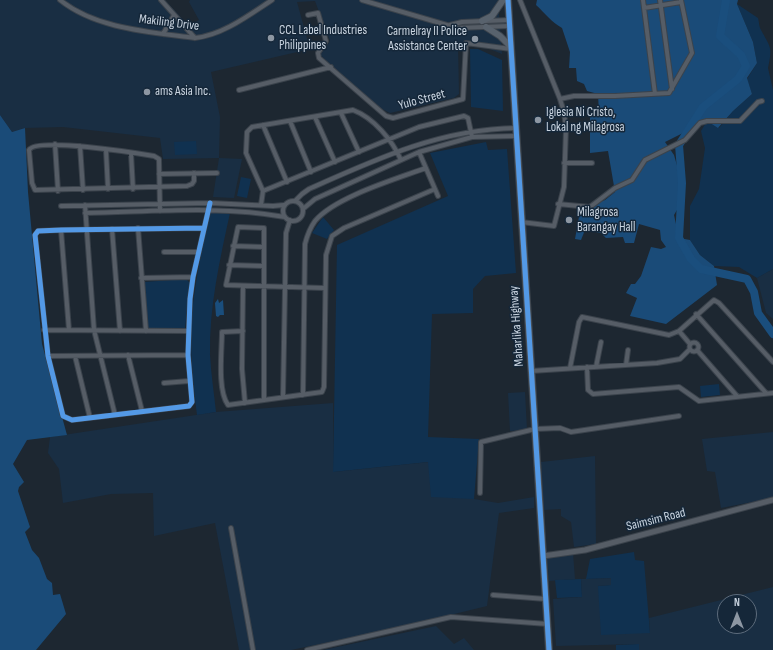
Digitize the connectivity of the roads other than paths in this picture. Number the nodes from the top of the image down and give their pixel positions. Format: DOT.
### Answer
graph roads {
  1 [pos="60,0"];
  2 [pos="161,0"];
  3 [pos="272,0"];
  4 [pos="362,0"];
  5 [pos="503,0"];
  6 [pos="508,0"];
  7 [pos="520,0"];
  8 [pos="643,0"];
  9 [pos="660,0"];
  10 [pos="681,1"];
  11 [pos="661,6"];
  12 [pos="644,8"];
  13 [pos="174,15"];
  14 [pos="308,15"];
  15 [pos="509,23"];
  16 [pos="484,24"];
  17 [pos="163,34"];
  18 [pos="195,38"];
  19 [pos="511,48"];
  20 [pos="331,67"];
  21 [pos="672,89"];
  22 [pos="239,90"];
  23 [pos="655,94"];
  24 [pos="560,99"];
  25 [pos="762,101"];
  26 [pos="341,112"];
  27 [pos="315,117"];
  28 [pos="290,121"];
  29 [pos="263,125"];
  30 [pos="516,128"];
  31 [pos="472,131"];
  32 [pos="516,136"];
  33 [pos="472,137"];
  34 [pos="390,139"];
  35 [pos="55,144"];
  36 [pos="80,146"];
  37 [pos="106,150"];
  38 [pos="397,151"];
  39 [pos="359,152"];
  40 [pos="419,152"];
  41 [pos="131,153"];
  42 [pos="400,160"];
  43 [pos="335,162"];
  44 [pos="592,163"];
  45 [pos="564,164"];
  46 [pos="426,168"];
  47 [pos="217,172"];
  48 [pos="311,172"];
  49 [pos="194,173"];
  50 [pos="159,174"];
  51 [pos="286,182"];
  52 [pos="159,187"];
  53 [pos="108,189"];
  54 [pos="133,189"];
  55 [pos="435,189"];
  56 [pos="83,190"];
  57 [pos="58,191"];
  58 [pos="263,191"];
  59 [pos="438,196"];
  60 [pos="296,201"];
  61 [pos="160,203"];
  62 [pos="210,203"];
  63 [pos="558,204"];
  64 [pos="85,205"];
  65 [pos="284,205"];
  66 [pos="61,206"];
  67 [pos="262,206"];
  68 [pos="208,210"];
  69 [pos="303,210"];
  70 [pos="160,211"];
  71 [pos="85,213"];
  72 [pos="285,216"];
  73 [pos="290,220"];
  74 [pos="521,222"];
  75 [pos="138,228"];
  76 [pos="204,228"];
  77 [pos="86,229"];
  78 [pos="112,229"];
  79 [pos="61,230"];
  80 [pos="234,246"];
  81 [pos="264,247"];
  82 [pos="164,252"];
  83 [pos="199,252"];
  84 [pos="229,265"];
  85 [pos="263,266"];
  86 [pos="193,277"];
  87 [pos="141,278"];
  88 [pos="243,286"];
  89 [pos="263,286"];
  90 [pos="284,287"];
  91 [pos="304,287"];
  92 [pos="324,288"];
  93 [pos="696,314"];
  94 [pos="44,330"];
  95 [pos="69,330"];
  96 [pos="94,330"];
  97 [pos="120,331"];
  98 [pos="146,331"];
  99 [pos="188,331"];
  100 [pos="243,331"];
  101 [pos="679,332"];
  102 [pos="601,342"];
  103 [pos="690,347"];
  104 [pos="628,350"];
  105 [pos="697,350"];
  106 [pos="128,355"];
  107 [pos="188,355"];
  108 [pos="48,356"];
  109 [pos="75,356"];
  110 [pos="101,356"];
  111 [pos="773,362"];
  112 [pos="626,365"];
  113 [pos="587,367"];
  114 [pos="596,367"];
  115 [pos="570,368"];
  116 [pos="531,371"];
  117 [pos="189,381"];
  118 [pos="164,383"];
  119 [pos="766,393"];
  120 [pos="773,393"];
  121 [pos="303,395"];
  122 [pos="737,396"];
  123 [pos="283,397"];
  124 [pos="264,400"];
  125 [pos="245,402"];
  126 [pos="142,411"];
  127 [pos="115,414"];
  128 [pos="679,416"];
  129 [pos="90,418"];
  130 [pos="535,429"];
  131 [pos="480,493"];
  132 [pos="773,500"];
  133 [pos="232,528"];
  134 [pos="543,556"];
  135 [pos="492,595"];
  136 [pos="546,599"];
  137 [pos="548,624"];
  138 [pos="253,650"];
  139 [pos="307,650"];
  140 [pos="549,650"];
  1 -- 17 [label="street, Makiling Drive"];
  2 -- 13 [label="street"];
  3 -- 18 [label="street, Makiling Drive"];
  4 -- 16 [label="street"];
  5 -- 16 [label="highway"];
  6 -- 15 [label="highway, Maharlika Highway"];
  7 -- 24 [label="street"];
  8 -- 12 [label="street"];
  9 -- 11 [label="street"];
  10 -- 11 [label="street"];
  10 -- 21 [label="street"];
  11 -- 12 [label="street"];
  11 -- 21 [label="street"];
  12 -- 23 [label="street"];
  13 -- 17 [label="street"];
  13 -- 18 [label="street"];
  14 -- 20 [label="street, Yulo Street"];
  15 -- 16 [label="street"];
  15 -- 19 [label="highway, Maharlika Highway"];
  16 -- 19 [label="highway"];
  17 -- 18 [label="street, Makiling Drive"];
  19 -- 20 [label="street, Yulo Street"];
  19 -- 30 [label="highway, Maharlika Highway"];
  20 -- 22 [label="street"];
  21 -- 23 [label="street"];
  23 -- 24 [label="street"];
  24 -- 45 [label="street"];
  25 -- 63 [label="street"];
  26 -- 27 [label="street"];
  26 -- 34 [label="street"];
  26 -- 39 [label="street"];
  27 -- 28 [label="street"];
  27 -- 43 [label="street"];
  28 -- 29 [label="street"];
  28 -- 48 [label="street"];
  29 -- 51 [label="street"];
  29 -- 58 [label="street"];
  30 -- 31 [label="street"];
  30 -- 32 [label="highway, Maharlika Highway"];
  31 -- 33 [label="street"];
  31 -- 34 [label="street"];
  31 -- 38 [label="street"];
  32 -- 33 [label="street"];
  32 -- 74 [label="highway, Maharlika Highway"];
  33 -- 40 [label="street"];
  34 -- 38 [label="street"];
  34 -- 39 [label="street"];
  35 -- 36 [label="street"];
  35 -- 57 [label="street"];
  35 -- 57 [label="street"];
  36 -- 37 [label="street"];
  36 -- 56 [label="street"];
  37 -- 41 [label="street"];
  37 -- 53 [label="street"];
  38 -- 42 [label="street"];
  38 -- 60 [label="street"];
  39 -- 43 [label="street"];
  40 -- 42 [label="street"];
  40 -- 46 [label="street"];
  41 -- 50 [label="street"];
  41 -- 54 [label="street"];
  42 -- 69 [label="street"];
  43 -- 48 [label="street"];
  44 -- 45 [label="street"];
  45 -- 63 [label="street"];
  46 -- 55 [label="street"];
  46 -- 91 [label="street"];
  47 -- 49 [label="street"];
  48 -- 51 [label="street"];
  49 -- 50 [label="street"];
  49 -- 52 [label="street"];
  50 -- 52 [label="street"];
  51 -- 58 [label="street"];
  52 -- 54 [label="street"];
  52 -- 61 [label="street"];
  53 -- 54 [label="street"];
  53 -- 56 [label="street"];
  55 -- 59 [label="street"];
  55 -- 92 [label="street"];
  56 -- 57 [label="street"];
  58 -- 67 [label="street"];
  60 -- 65 [label="street"];
  60 -- 69 [label="street"];
  61 -- 62 [label="street"];
  61 -- 64 [label="street"];
  61 -- 70 [label="street"];
  62 -- 67 [label="street"];
  62 -- 68 [label="street"];
  63 -- 74 [label="street"];
  64 -- 66 [label="street"];
  64 -- 71 [label="street"];
  65 -- 67 [label="street"];
  65 -- 72 [label="street"];
  68 -- 70 [label="street"];
  68 -- 72 [label="street"];
  68 -- 76 [label="street"];
  69 -- 73 [label="street"];
  70 -- 71 [label="street"];
  71 -- 77 [label="street"];
  72 -- 73 [label="street"];
  73 -- 90 [label="street"];
  74 -- 116 [label="highway, Maharlika Highway"];
  75 -- 76 [label="street"];
  75 -- 78 [label="street"];
  75 -- 87 [label="street"];
  76 -- 83 [label="street"];
  77 -- 78 [label="street"];
  77 -- 79 [label="street"];
  77 -- 96 [label="street"];
  78 -- 97 [label="street"];
  79 -- 94 [label="street"];
  79 -- 95 [label="street"];
  80 -- 81 [label="street"];
  80 -- 81 [label="street"];
  80 -- 84 [label="street"];
  81 -- 85 [label="street"];
  82 -- 83 [label="street"];
  83 -- 86 [label="street"];
  84 -- 85 [label="street"];
  84 -- 88 [label="street"];
  85 -- 89 [label="street"];
  86 -- 87 [label="street"];
  86 -- 99 [label="street"];
  87 -- 98 [label="street"];
  88 -- 89 [label="street"];
  88 -- 100 [label="street"];
  89 -- 90 [label="street"];
  89 -- 124 [label="street"];
  90 -- 91 [label="street"];
  90 -- 123 [label="street"];
  91 -- 92 [label="street"];
  91 -- 121 [label="street"];
  92 -- 121 [label="street"];
  93 -- 101 [label="street"];
  93 -- 111 [label="street"];
  93 -- 119 [label="street"];
  94 -- 95 [label="street"];
  94 -- 108 [label="street"];
  95 -- 96 [label="street"];
  96 -- 97 [label="street"];
  96 -- 110 [label="street"];
  97 -- 98 [label="street"];
  98 -- 99 [label="street"];
  99 -- 107 [label="street"];
  100 -- 125 [label="street"];
  100 -- 125 [label="street"];
  101 -- 103 [label="street"];
  101 -- 115 [label="street"];
  102 -- 114 [label="street"];
  103 -- 105 [label="street"];
  103 -- 105 [label="street"];
  103 -- 112 [label="street"];
  104 -- 112 [label="street"];
  105 -- 122 [label="street"];
  106 -- 107 [label="street"];
  106 -- 110 [label="street"];
  106 -- 126 [label="street"];
  107 -- 117 [label="street"];
  108 -- 109 [label="street"];
  108 -- 129 [label="street"];
  109 -- 110 [label="street"];
  109 -- 129 [label="street"];
  110 -- 127 [label="street"];
  112 -- 114 [label="street"];
  113 -- 114 [label="street"];
  113 -- 115 [label="street"];
  113 -- 122 [label="street"];
  115 -- 116 [label="street"];
  116 -- 130 [label="highway, Maharlika Highway"];
  117 -- 118 [label="street"];
  117 -- 126 [label="street"];
  119 -- 120 [label="street"];
  119 -- 122 [label="street"];
  121 -- 123 [label="street"];
  123 -- 124 [label="street"];
  124 -- 125 [label="street"];
  126 -- 127 [label="street"];
  127 -- 129 [label="street"];
  128 -- 130 [label="street"];
  130 -- 131 [label="street"];
  130 -- 134 [label="highway, Maharlika Highway"];
  132 -- 134 [label="street, Saimsim Road"];
  133 -- 138 [label="street"];
  134 -- 136 [label="highway, Maharlika Highway"];
  135 -- 136 [label="street"];
  136 -- 137 [label="highway, Maharlika Highway"];
  137 -- 139 [label="street"];
  137 -- 140 [label="highway, Maharlika Highway"];
}
